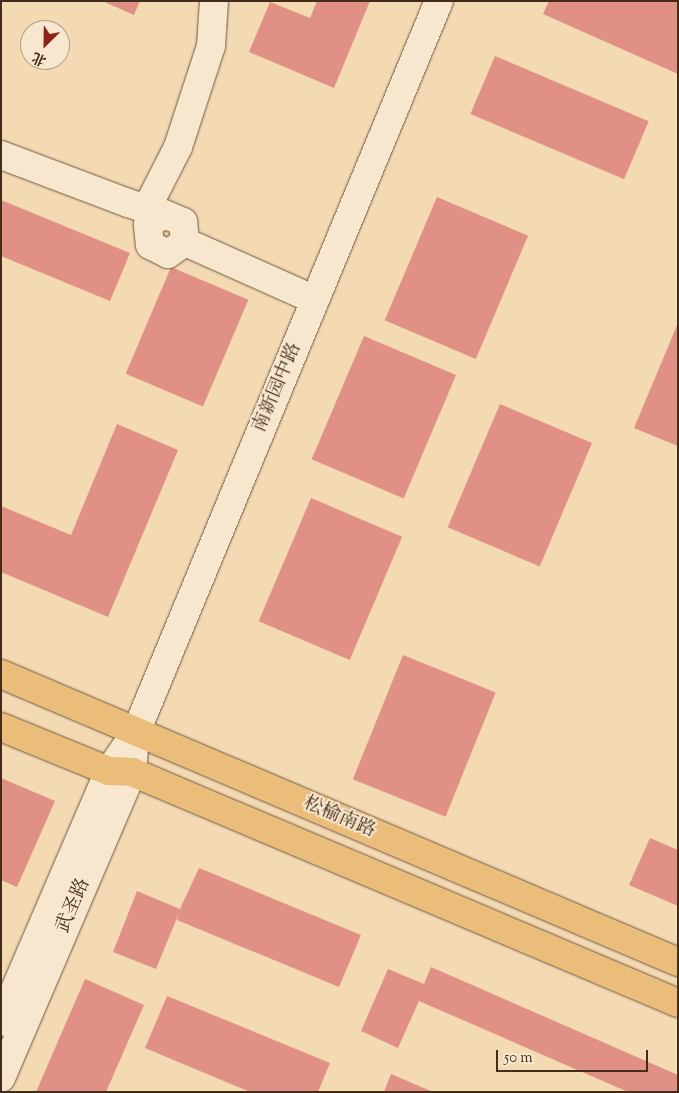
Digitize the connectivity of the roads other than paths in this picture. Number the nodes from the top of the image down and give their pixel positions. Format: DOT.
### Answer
graph roads {
  1 [pos="214,1"];
  2 [pos="439,1"];
  3 [pos="1,154"];
  4 [pos="147,214"];
  5 [pos="315,300"];
  6 [pos="1,674"];
  7 [pos="1,727"];
  8 [pos="136,732"];
  9 [pos="121,772"];
  10 [pos="678,962"];
  11 [pos="678,1003"];
  12 [pos="1,1022"];
  13 [pos="1,1078"];
  1 -- 4 [label="street"];
  2 -- 5 [label="street, 南新园中路"];
  3 -- 4 [label="street"];
  4 -- 5 [label="street"];
  5 -- 8 [label="street, 南新园中路"];
  6 -- 8 [label="main road, 松榆南路"];
  7 -- 9 [label="main road, 松榆南路"];
  8 -- 9 [label="street, 南新园中路"];
  8 -- 10 [label="main road, 松榆南路"];
  9 -- 11 [label="main road, 松榆南路"];
  9 -- 12 [label="street, 武圣路"];
  9 -- 13 [label="street, 武圣路"];
}
